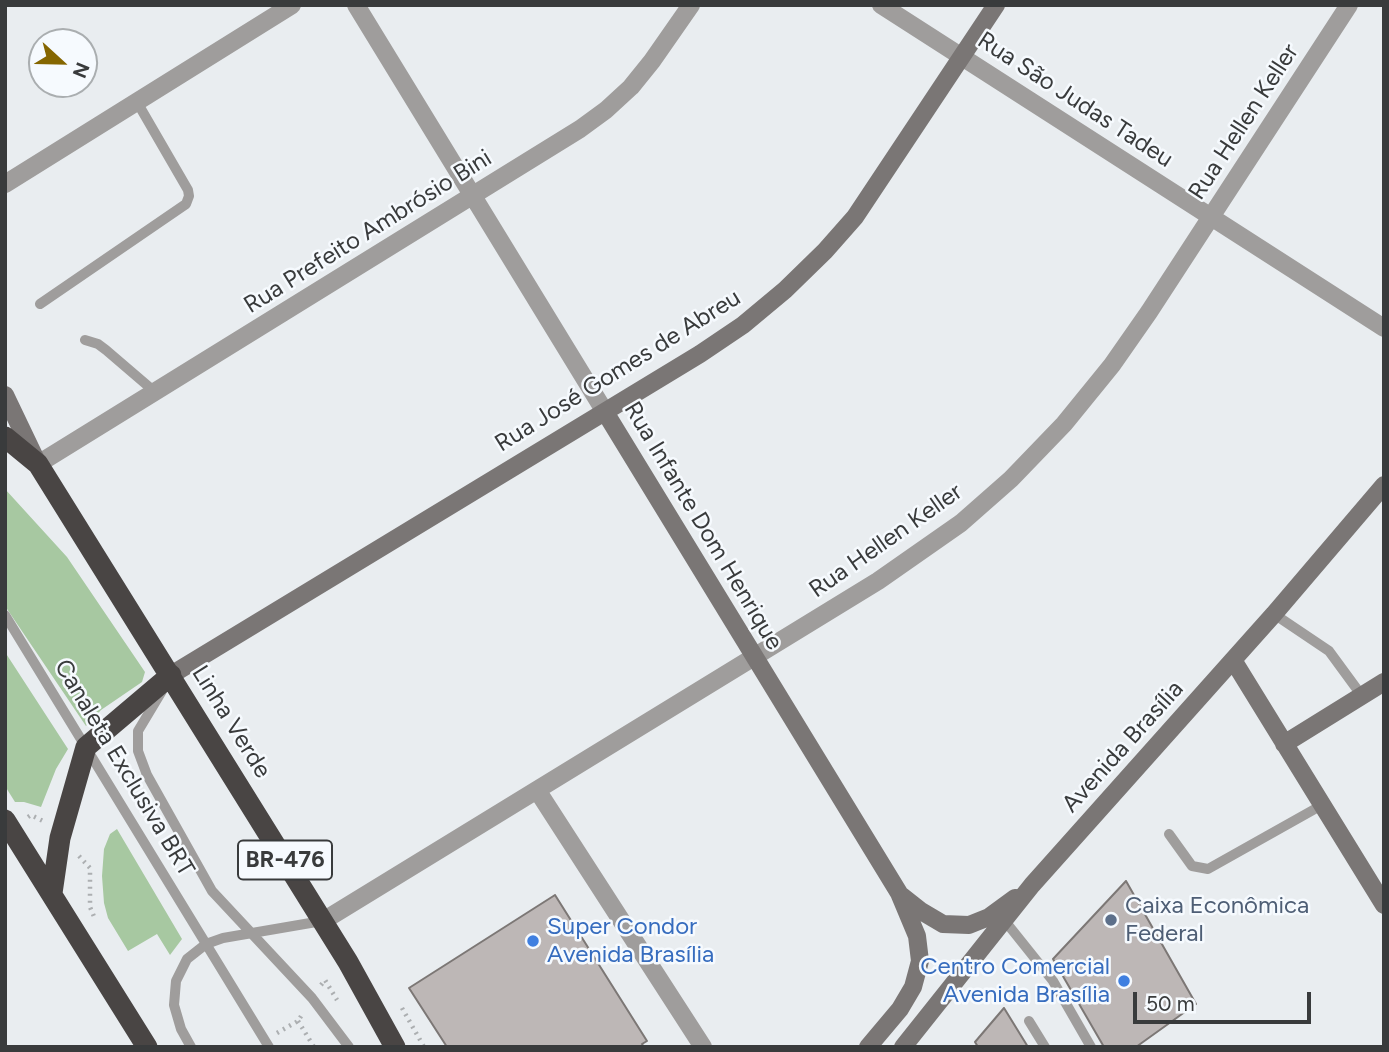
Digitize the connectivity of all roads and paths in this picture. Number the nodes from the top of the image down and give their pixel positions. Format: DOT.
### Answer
graph roads {
  1 [pos="292,5"];
  2 [pos="356,5"];
  3 [pos="691,5"];
  4 [pos="881,5"];
  5 [pos="996,5"];
  6 [pos="1349,5"];
  7 [pos="962,57"];
  8 [pos="137,102"];
  9 [pos="5,184"];
  10 [pos="473,196"];
  11 [pos="1211,217"];
  12 [pos="40,304"];
  13 [pos="1384,328"];
  14 [pos="85,340"];
  15 [pos="155,392"];
  16 [pos="5,395"];
  17 [pos="605,412"];
  18 [pos="5,437"];
  19 [pos="38,464"];
  20 [pos="1384,485"];
  21 [pos="1274,614"];
  22 [pos="5,615"];
  23 [pos="755,657"];
  24 [pos="1233,660"];
  25 [pos="172,675"];
  26 [pos="1384,682"];
  27 [pos="1362,696"];
  28 [pos="1284,744"];
  29 [pos="86,747"];
  30 [pos="537,790"];
  31 [pos="1322,805"];
  32 [pos="5,820"];
  33 [pos="1169,834"];
  34 [pos="74,852"];
  35 [pos="1032,885"];
  36 [pos="52,893"];
  37 [pos="899,893"];
  38 [pos="1384,905"];
  39 [pos="323,921"];
  40 [pos="1004,921"];
  41 [pos="101,930"];
  42 [pos="250,933"];
  43 [pos="206,944"];
  44 [pos="298,1021"];
  45 [pos="1029,1021"];
  46 [pos="907,1045"];
  47 [pos="147,1047"];
  48 [pos="191,1047"];
  49 [pos="269,1047"];
  50 [pos="314,1047"];
  51 [pos="349,1047"];
  52 [pos="395,1047"];
  53 [pos="703,1047"];
  54 [pos="868,1047"];
  55 [pos="1045,1047"];
  56 [pos="1091,1047"];
  1 -- 8 [label="street"];
  2 -- 10 [label="street, Rua Infante Dom Henrique"];
  3 -- 10 [label="street, Rua Prefeito Ambrósio Bini"];
  4 -- 7 [label="street, Rua São Judas Tadeu"];
  5 -- 7 [label="main road, Rua José Gomes de Abreu"];
  6 -- 11 [label="street, Rua Hellen Keller"];
  7 -- 11 [label="street, Rua São Judas Tadeu"];
  7 -- 17 [label="main road, Rua José Gomes de Abreu"];
  8 -- 9 [label="street"];
  8 -- 12 [label="lane"];
  10 -- 15 [label="street, Rua Prefeito Ambrósio Bini"];
  10 -- 17 [label="street, Rua Infante Dom Henrique"];
  11 -- 13 [label="street, Rua São Judas Tadeu"];
  11 -- 23 [label="street, Rua Hellen Keller"];
  14 -- 15 [label="lane"];
  15 -- 19 [label="street, Rua Prefeito Ambrósio Bini"];
  16 -- 19 [label="main road"];
  17 -- 23 [label="main road, Rua Infante Dom Henrique"];
  17 -- 25 [label="main road, Rua José Gomes de Abreu"];
  18 -- 19 [label="highway, Linha Verde / BR-476"];
  19 -- 25 [label="highway, Linha Verde / BR-476"];
  20 -- 21 [label="main road, Avenida Brasília"];
  21 -- 24 [label="main road, Avenida Brasília"];
  21 -- 27 [label="lane"];
  22 -- 29 [label="lane, Canaleta Exclusiva BRT"];
  23 -- 30 [label="street, Rua Hellen Keller"];
  23 -- 37 [label="main road, Rua Infante Dom Henrique"];
  24 -- 28 [label="main road"];
  24 -- 35 [label="main road, Avenida Brasília"];
  25 -- 29 [label="highway"];
  25 -- 39 [label="highway, Linha Verde / BR-476"];
  25 -- 42 [label="lane, Canaleta Exclusiva BRT"];
  26 -- 27 [label="main road"];
  27 -- 28 [label="main road"];
  28 -- 31 [label="main road"];
  29 -- 36 [label="highway"];
  29 -- 43 [label="lane, Canaleta Exclusiva BRT"];
  30 -- 39 [label="street, Rua Hellen Keller"];
  30 -- 53 [label="street"];
  31 -- 33 [label="lane"];
  31 -- 38 [label="main road"];
  32 -- 36 [label="highway"];
  34 -- 41 [label="path"];
  35 -- 37 [label="main road, Rua Infante Dom Henrique"];
  35 -- 40 [label="main road, Avenida Brasília"];
  36 -- 47 [label="highway"];
  37 -- 54 [label="main road, Rua Infante Dom Henrique"];
  39 -- 42 [label="lane"];
  39 -- 52 [label="highway, Linha Verde / BR-476"];
  40 -- 46 [label="main road, Avenida Brasília"];
  40 -- 56 [label="lane"];
  42 -- 43 [label="lane"];
  42 -- 51 [label="lane, Canaleta Exclusiva BRT"];
  43 -- 48 [label="lane"];
  43 -- 49 [label="lane, Canaleta Exclusiva BRT"];
  44 -- 50 [label="path"];
  45 -- 55 [label="lane"];
}
